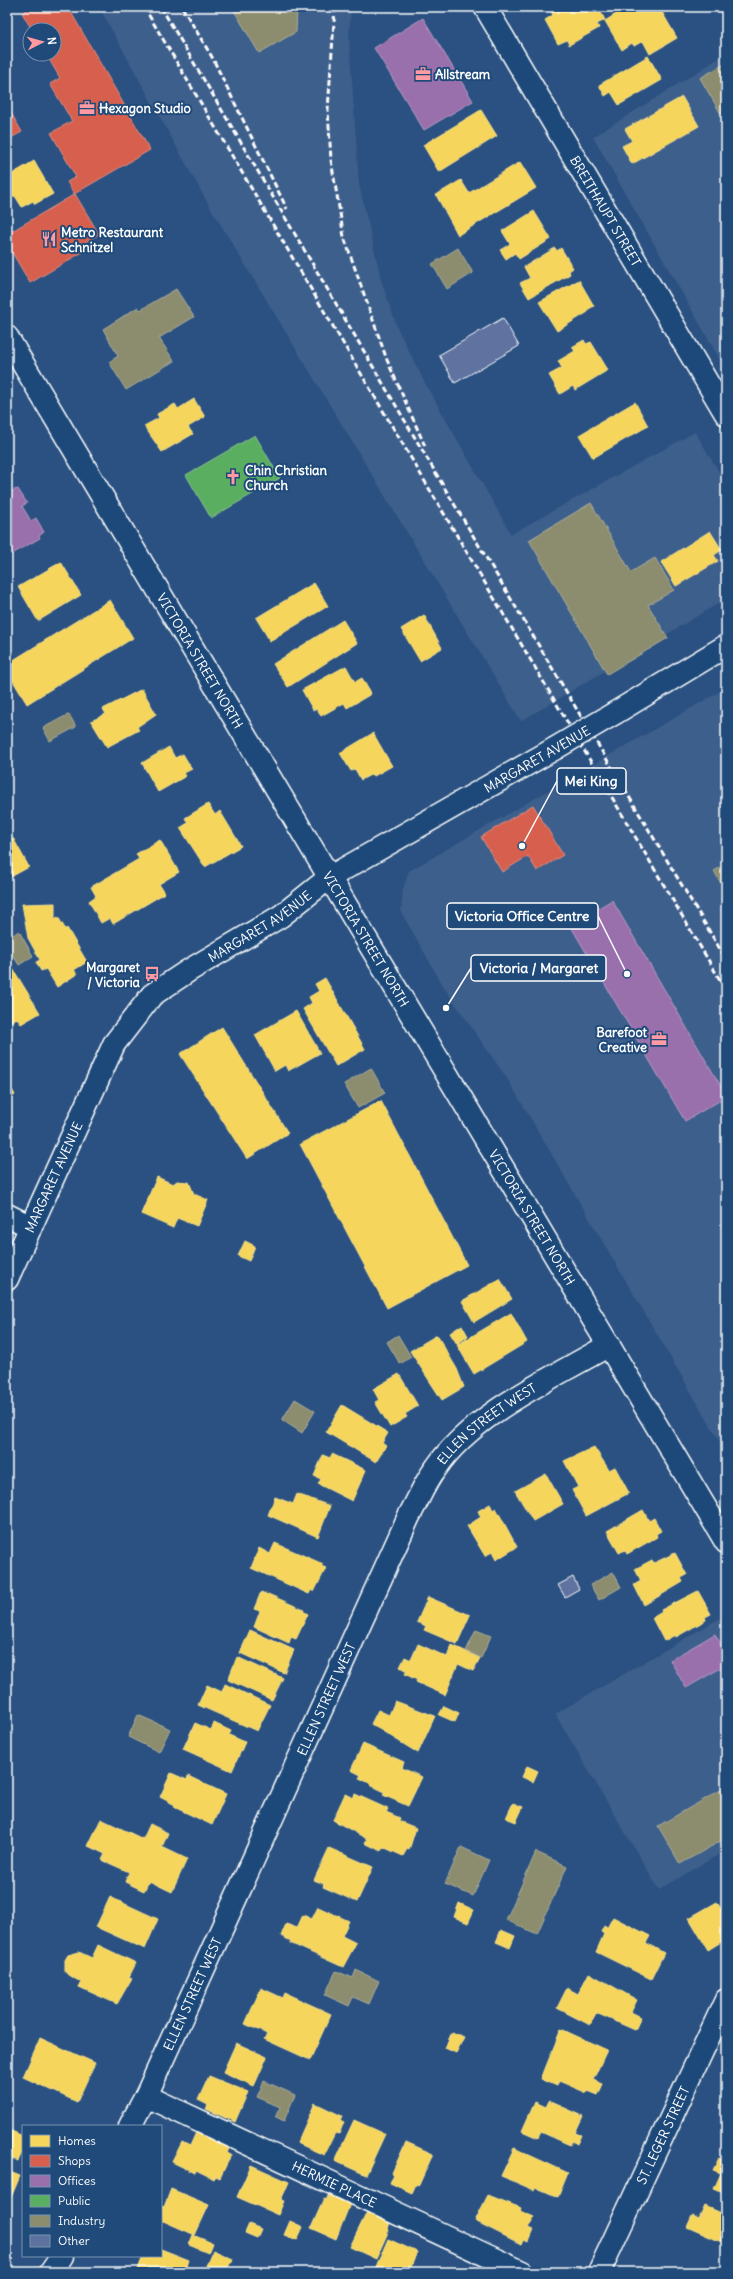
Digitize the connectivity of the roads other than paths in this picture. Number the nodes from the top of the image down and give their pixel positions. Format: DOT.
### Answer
graph roads {
  1 [pos="485,7"];
  2 [pos="7,337"];
  3 [pos="726,414"];
  4 [pos="726,646"];
  5 [pos="330,877"];
  6 [pos="7,1215"];
  7 [pos="31,1227"];
  8 [pos="7,1279"];
  9 [pos="609,1345"];
  10 [pos="726,1542"];
  11 [pos="726,2000"];
  12 [pos="146,2096"];
  13 [pos="131,2125"];
  14 [pos="61,2257"];
  15 [pos="51,2272"];
  16 [pos="522,2272"];
  17 [pos="599,2272"];
  1 -- 3 [label="street, BREITHAUPT STREET"];
  2 -- 5 [label="street, VICTORIA STREET NORTH"];
  4 -- 5 [label="street, MARGARET AVENUE, bridge"];
  5 -- 7 [label="street, MARGARET AVENUE"];
  5 -- 9 [label="street, VICTORIA STREET NORTH"];
  6 -- 7 [label="street"];
  7 -- 8 [label="street, MARGARET AVENUE"];
  9 -- 10 [label="street, VICTORIA STREET NORTH"];
  9 -- 12 [label="street, ELLEN STREET WEST"];
  11 -- 17 [label="street, ST. LEGER STREET"];
  12 -- 13 [label="street, ELLEN STREET WEST"];
  12 -- 16 [label="street, HERMIE PLACE"];
  14 -- 15 [label="street"];
}
